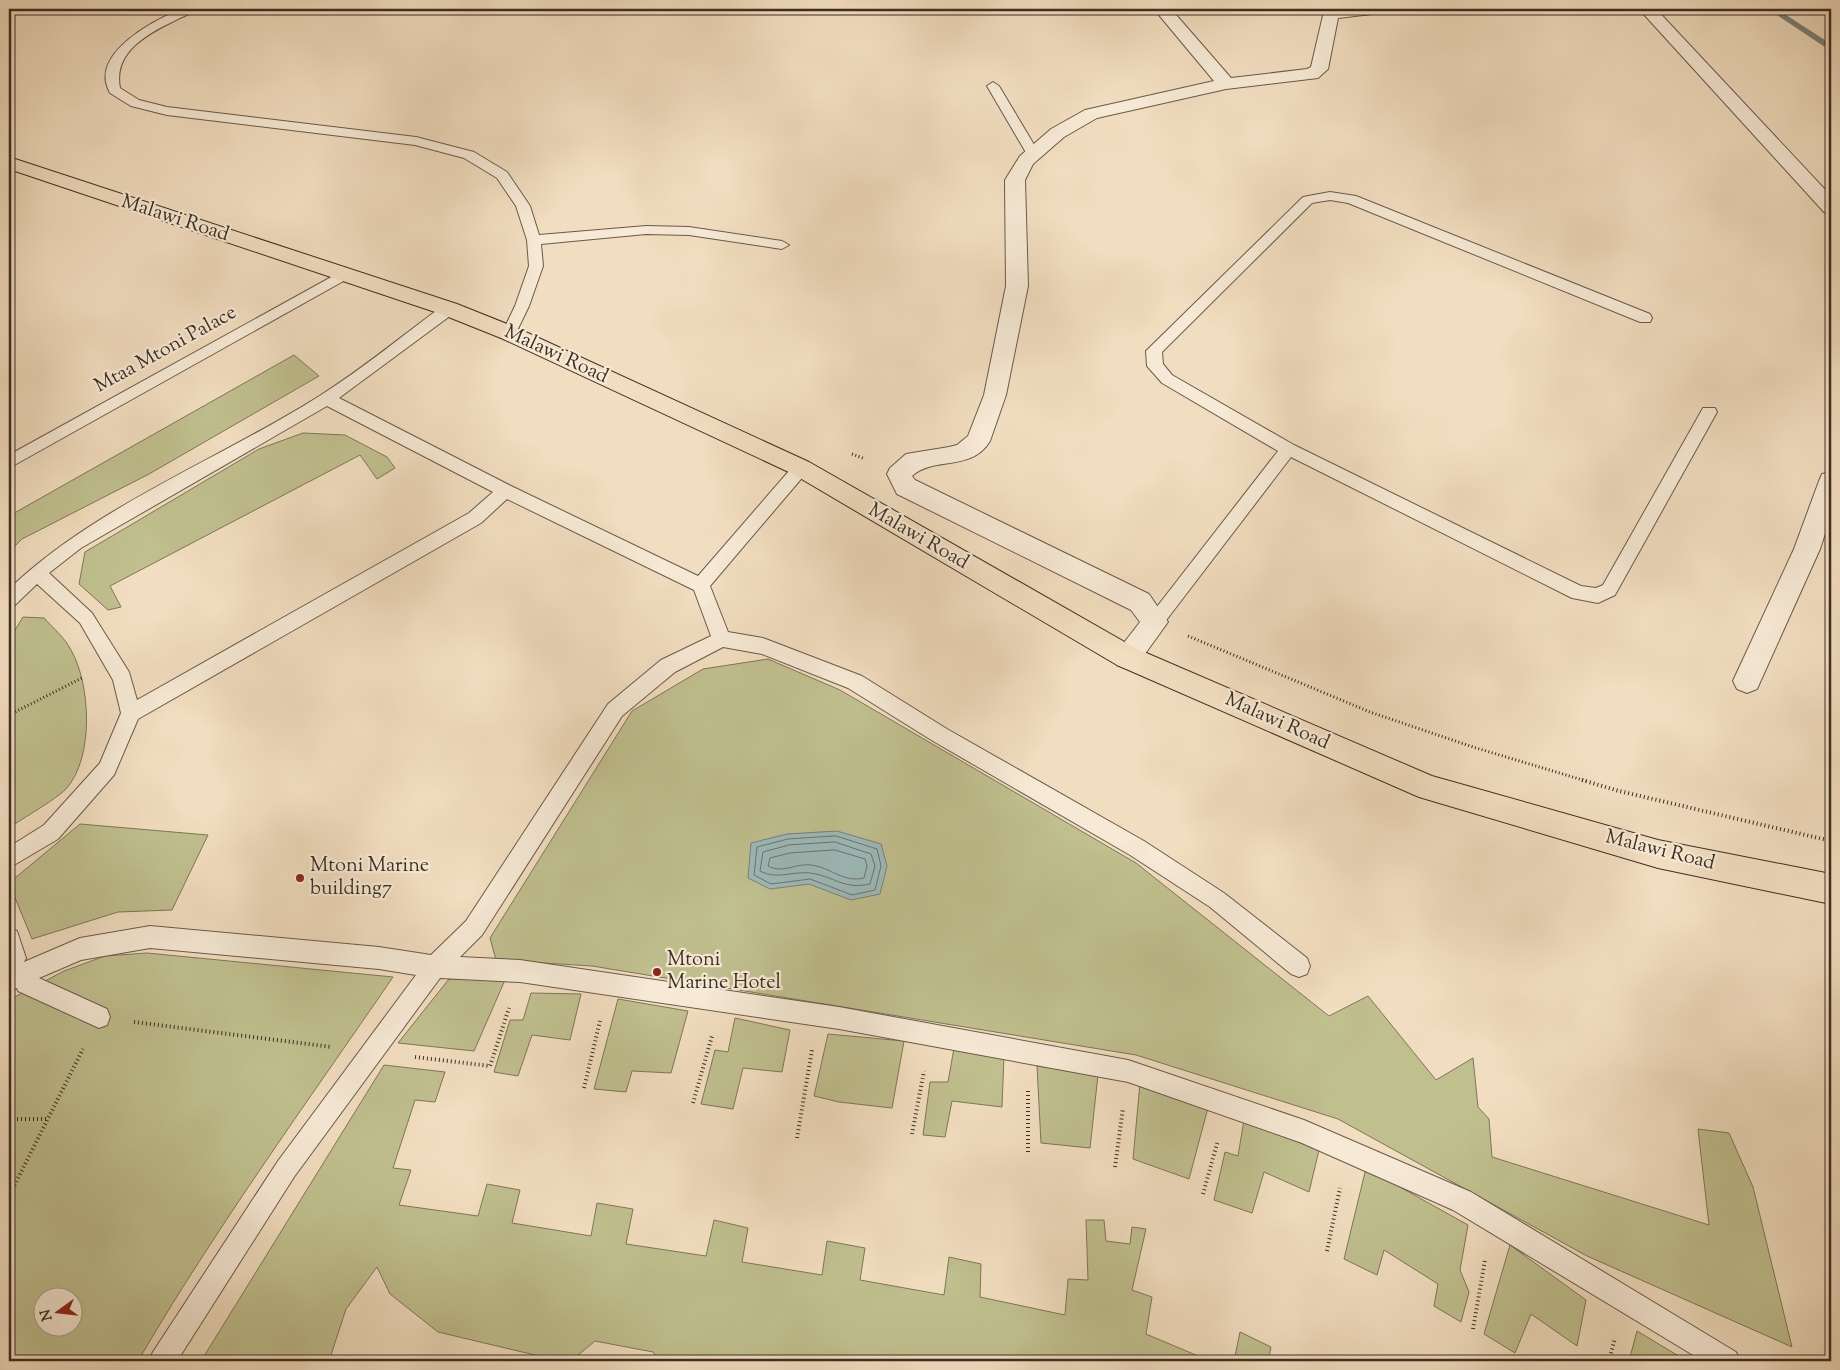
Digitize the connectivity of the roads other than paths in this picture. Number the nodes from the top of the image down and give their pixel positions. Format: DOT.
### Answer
graph roads {
  1 [pos="191,9"];
  2 [pos="1162,9"];
  3 [pos="1374,9"];
  4 [pos="1647,9"];
  5 [pos="1226,84"];
  6 [pos="993,86"];
  7 [pos="1033,153"];
  8 [pos="9,163"];
  9 [pos="1831,208"];
  10 [pos="534,240"];
  11 [pos="782,244"];
  12 [pos="344,275"];
  13 [pos="449,309"];
  14 [pos="1645,318"];
  15 [pos="509,333"];
  16 [pos="327,399"];
  17 [pos="1709,412"];
  18 [pos="1288,449"];
  19 [pos="9,462"];
  20 [pos="801,468"];
  21 [pos="1831,481"];
  22 [pos="506,491"];
  23 [pos="37,573"];
  24 [pos="701,585"];
  25 [pos="9,600"];
  26 [pos="1155,622"];
  27 [pos="721,639"];
  28 [pos="1126,657"];
  29 [pos="1746,681"];
  30 [pos="131,713"];
  31 [pos="9,858"];
  32 [pos="1831,889"];
  33 [pos="435,966"];
  34 [pos="1299,966"];
  35 [pos="18,982"];
  36 [pos="99,1017"];
  37 [pos="162,1361"];
  38 [pos="1727,1361"];
  1 -- 10 [label="lane"];
  2 -- 5 [label="street"];
  3 -- 5 [label="street"];
  4 -- 9 [label="street"];
  5 -- 7 [label="street"];
  6 -- 7 [label="lane"];
  7 -- 26 [label="street"];
  8 -- 12 [label="main road, Malawi Road"];
  10 -- 11 [label="lane"];
  10 -- 15 [label="lane"];
  12 -- 13 [label="main road, Malawi Road"];
  12 -- 19 [label="lane, Mtaa Mtoni Palace"];
  13 -- 15 [label="main road, Malawi Road"];
  13 -- 16 [label="lane"];
  14 -- 18 [label="lane"];
  15 -- 20 [label="main road, Malawi Road"];
  16 -- 22 [label="lane"];
  16 -- 23 [label="lane"];
  17 -- 18 [label="lane"];
  18 -- 26 [label="lane"];
  20 -- 24 [label="lane"];
  20 -- 28 [label="main road, Malawi Road"];
  21 -- 29 [label="street"];
  22 -- 24 [label="lane"];
  22 -- 30 [label="lane"];
  23 -- 25 [label="lane"];
  23 -- 30 [label="lane"];
  24 -- 27 [label="lane"];
  26 -- 28 [label="street"];
  27 -- 33 [label="lane"];
  27 -- 34 [label="lane"];
  28 -- 32 [label="main road, Malawi Road"];
  30 -- 31 [label="lane"];
  33 -- 35 [label="lane"];
  33 -- 37 [label="lane"];
  33 -- 38 [label="lane"];
  35 -- 36 [label="lane"];
}
